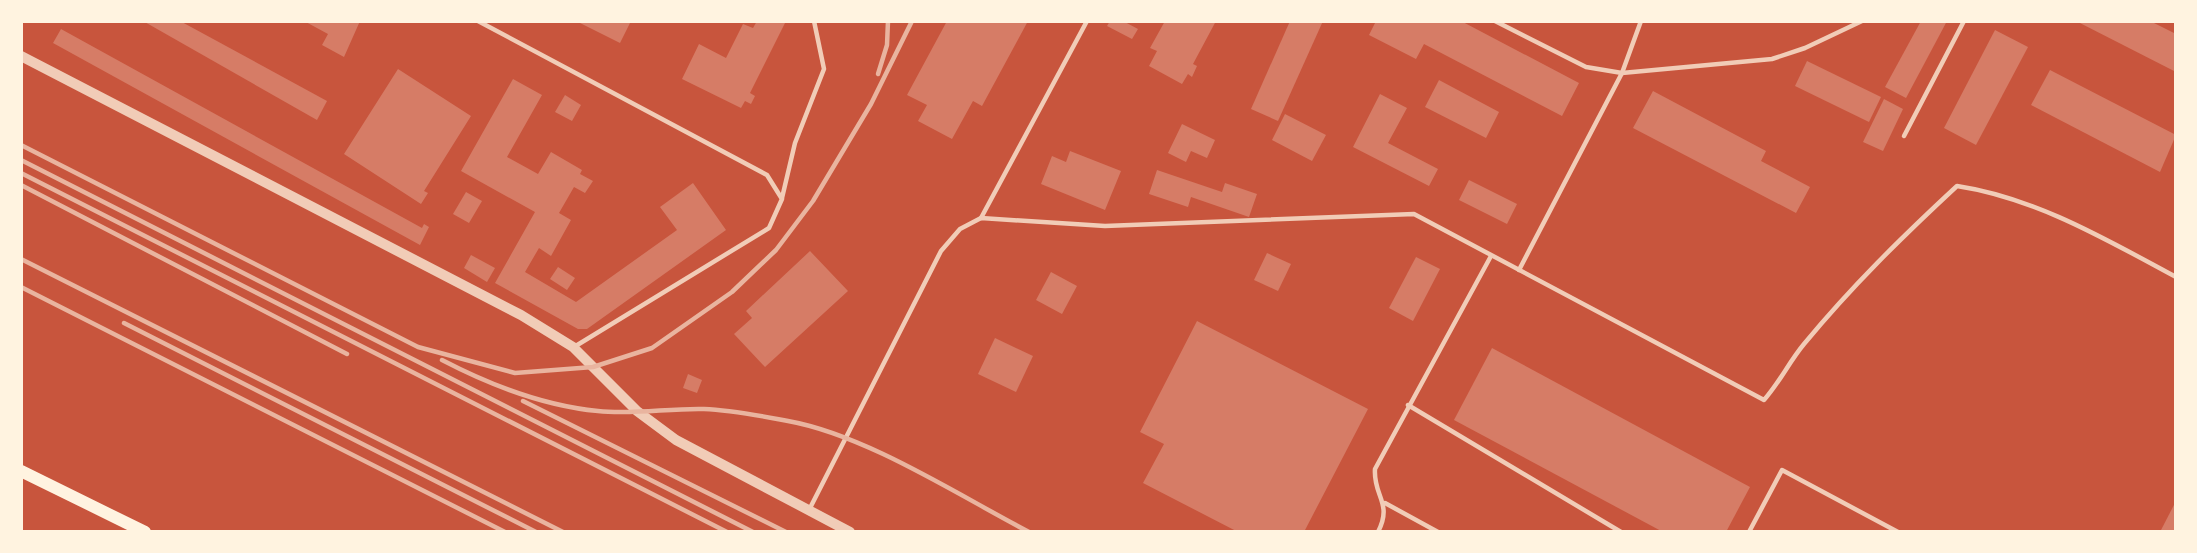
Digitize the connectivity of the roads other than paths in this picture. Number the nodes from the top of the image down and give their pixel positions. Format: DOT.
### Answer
graph roads {
  1 [pos="478,21"];
  2 [pos="814,21"];
  3 [pos="1087,21"];
  4 [pos="1495,21"];
  5 [pos="1642,21"];
  6 [pos="1862,21"];
  7 [pos="1964,21"];
  8 [pos="21,56"];
  9 [pos="1622,73"];
  10 [pos="1904,136"];
  11 [pos="782,199"];
  12 [pos="981,218"];
  13 [pos="1491,256"];
  14 [pos="1518,270"];
  15 [pos="2176,277"];
  16 [pos="573,347"];
  17 [pos="1408,405"];
  18 [pos="21,471"];
  19 [pos="1385,503"];
  20 [pos="809,511"];
  21 [pos="145,532"];
  22 [pos="850,532"];
  23 [pos="1378,532"];
  24 [pos="1438,532"];
  25 [pos="1621,532"];
  26 [pos="1749,532"];
  27 [pos="1898,532"];
  1 -- 11 [label="lane"];
  2 -- 11 [label="lane"];
  3 -- 12 [label="lane"];
  4 -- 9 [label="lane"];
  5 -- 9 [label="lane"];
  6 -- 9 [label="lane"];
  7 -- 10 [label="lane"];
  8 -- 16 [label="street"];
  9 -- 14 [label="lane"];
  11 -- 16 [label="lane"];
  12 -- 13 [label="lane"];
  12 -- 20 [label="lane"];
  13 -- 14 [label="lane"];
  13 -- 17 [label="lane"];
  14 -- 15 [label="lane"];
  16 -- 20 [label="street"];
  17 -- 19 [label="lane"];
  17 -- 25 [label="lane"];
  18 -- 21 [label="main road"];
  19 -- 23 [label="lane"];
  19 -- 24 [label="lane"];
  20 -- 22 [label="street"];
  26 -- 27 [label="lane"];
}
